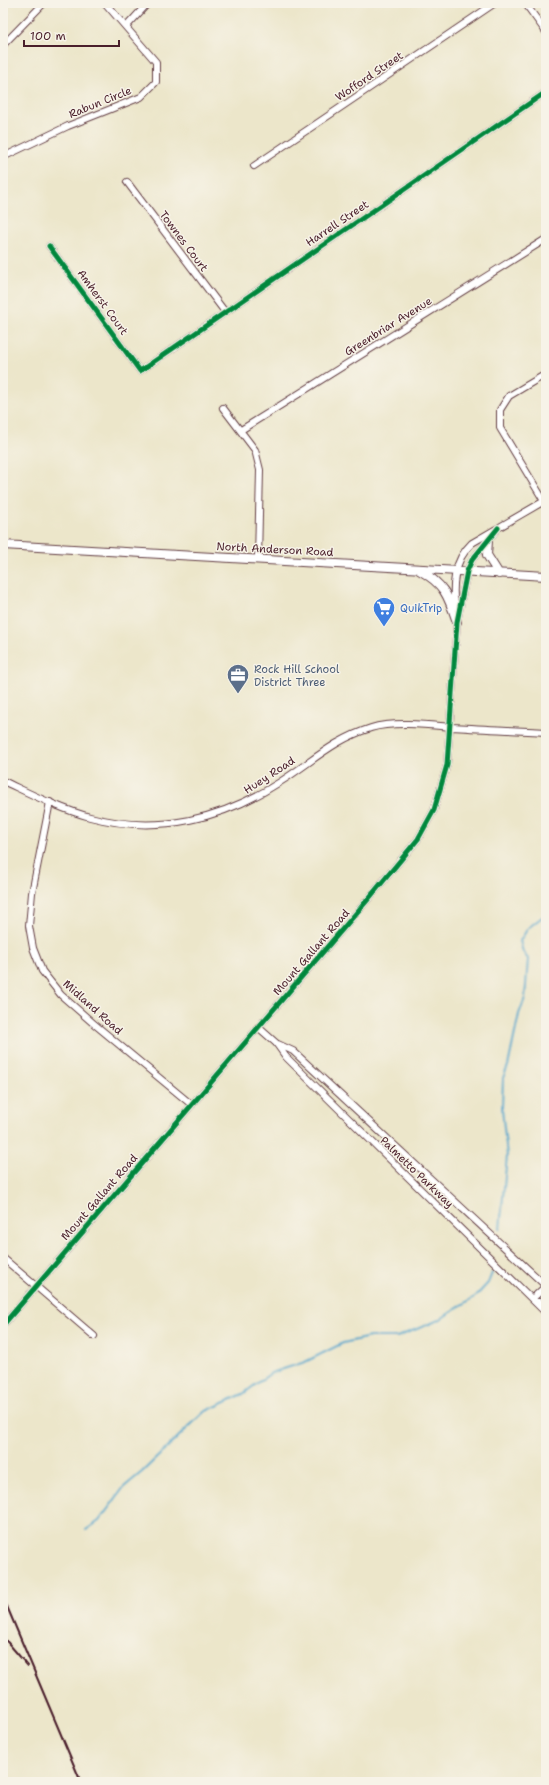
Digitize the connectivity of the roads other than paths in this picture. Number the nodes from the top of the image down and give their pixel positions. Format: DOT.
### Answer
graph roads {
  1 [pos="44,3"];
  2 [pos="105,3"];
  3 [pos="148,3"];
  4 [pos="495,3"];
  5 [pos="526,3"];
  6 [pos="126,27"];
  7 [pos="546,32"];
  8 [pos="3,45"];
  9 [pos="546,92"];
  10 [pos="3,157"];
  11 [pos="254,166"];
  12 [pos="128,182"];
  13 [pos="546,239"];
  14 [pos="49,246"];
  15 [pos="225,312"];
  16 [pos="140,371"];
  17 [pos="546,374"];
  18 [pos="223,408"];
  19 [pos="241,430"];
  20 [pos="545,501"];
  21 [pos="498,528"];
  22 [pos="488,541"];
  23 [pos="3,545"];
  24 [pos="258,559"];
  25 [pos="417,569"];
  26 [pos="455,571"];
  27 [pos="467,571"];
  28 [pos="499,574"];
  29 [pos="546,576"];
  30 [pos="457,622"];
  31 [pos="450,727"];
  32 [pos="546,732"];
  33 [pos="3,781"];
  34 [pos="50,802"];
  35 [pos="258,1027"];
  36 [pos="276,1043"];
  37 [pos="192,1105"];
  38 [pos="3,1258"];
  39 [pos="36,1286"];
  40 [pos="546,1286"];
  41 [pos="532,1299"];
  42 [pos="546,1304"];
  43 [pos="546,1312"];
  44 [pos="3,1325"];
  45 [pos="94,1336"];
  1 -- 8 [label="street"];
  2 -- 6 [label="street, Rabun Circle"];
  3 -- 6 [label="street"];
  4 -- 11 [label="street, Wofford Street"];
  5 -- 7 [label="street"];
  6 -- 10 [label="street, Rabun Circle"];
  9 -- 15 [label="street, Harrell Street"];
  12 -- 15 [label="street, Townes Court"];
  13 -- 19 [label="street, Greenbriar Avenue"];
  14 -- 16 [label="street, Amherst Court"];
  15 -- 16 [label="street, Harrell Street"];
  17 -- 20 [label="street"];
  18 -- 19 [label="street"];
  19 -- 24 [label="street"];
  20 -- 21 [label="street, Mount Gallant Road"];
  21 -- 22 [label="street, Mount Gallant Road"];
  21 -- 26 [label="street, Mount Gallant Road"];
  22 -- 27 [label="street, Mount Gallant Road"];
  22 -- 28 [label="main road"];
  23 -- 24 [label="main road, North Anderson Road"];
  24 -- 25 [label="main road, North Anderson Road"];
  25 -- 26 [label="main road, North Anderson Road"];
  25 -- 30 [label="main road"];
  26 -- 27 [label="main road, North Anderson Road"];
  26 -- 30 [label="street, Mount Gallant Road"];
  27 -- 28 [label="main road, North Anderson Road"];
  27 -- 30 [label="street, Mount Gallant Road"];
  28 -- 29 [label="main road, North Anderson Road"];
  30 -- 31 [label="street, Mount Gallant Road"];
  31 -- 32 [label="street, Huey Road"];
  31 -- 34 [label="street, Huey Road"];
  31 -- 35 [label="street, Mount Gallant Road"];
  33 -- 34 [label="street, Huey Road"];
  34 -- 37 [label="street, Midland Road"];
  35 -- 36 [label="street, Palmetto Parkway"];
  35 -- 37 [label="street, Mount Gallant Road"];
  36 -- 40 [label="street, Palmetto Parkway"];
  36 -- 41 [label="street, Palmetto Parkway"];
  37 -- 39 [label="street, Mount Gallant Road"];
  38 -- 39 [label="street"];
  39 -- 44 [label="street, Mount Gallant Road"];
  39 -- 45 [label="street"];
  40 -- 41 [label="street"];
  41 -- 42 [label="street"];
  41 -- 43 [label="street, Palmetto Parkway"];
}
